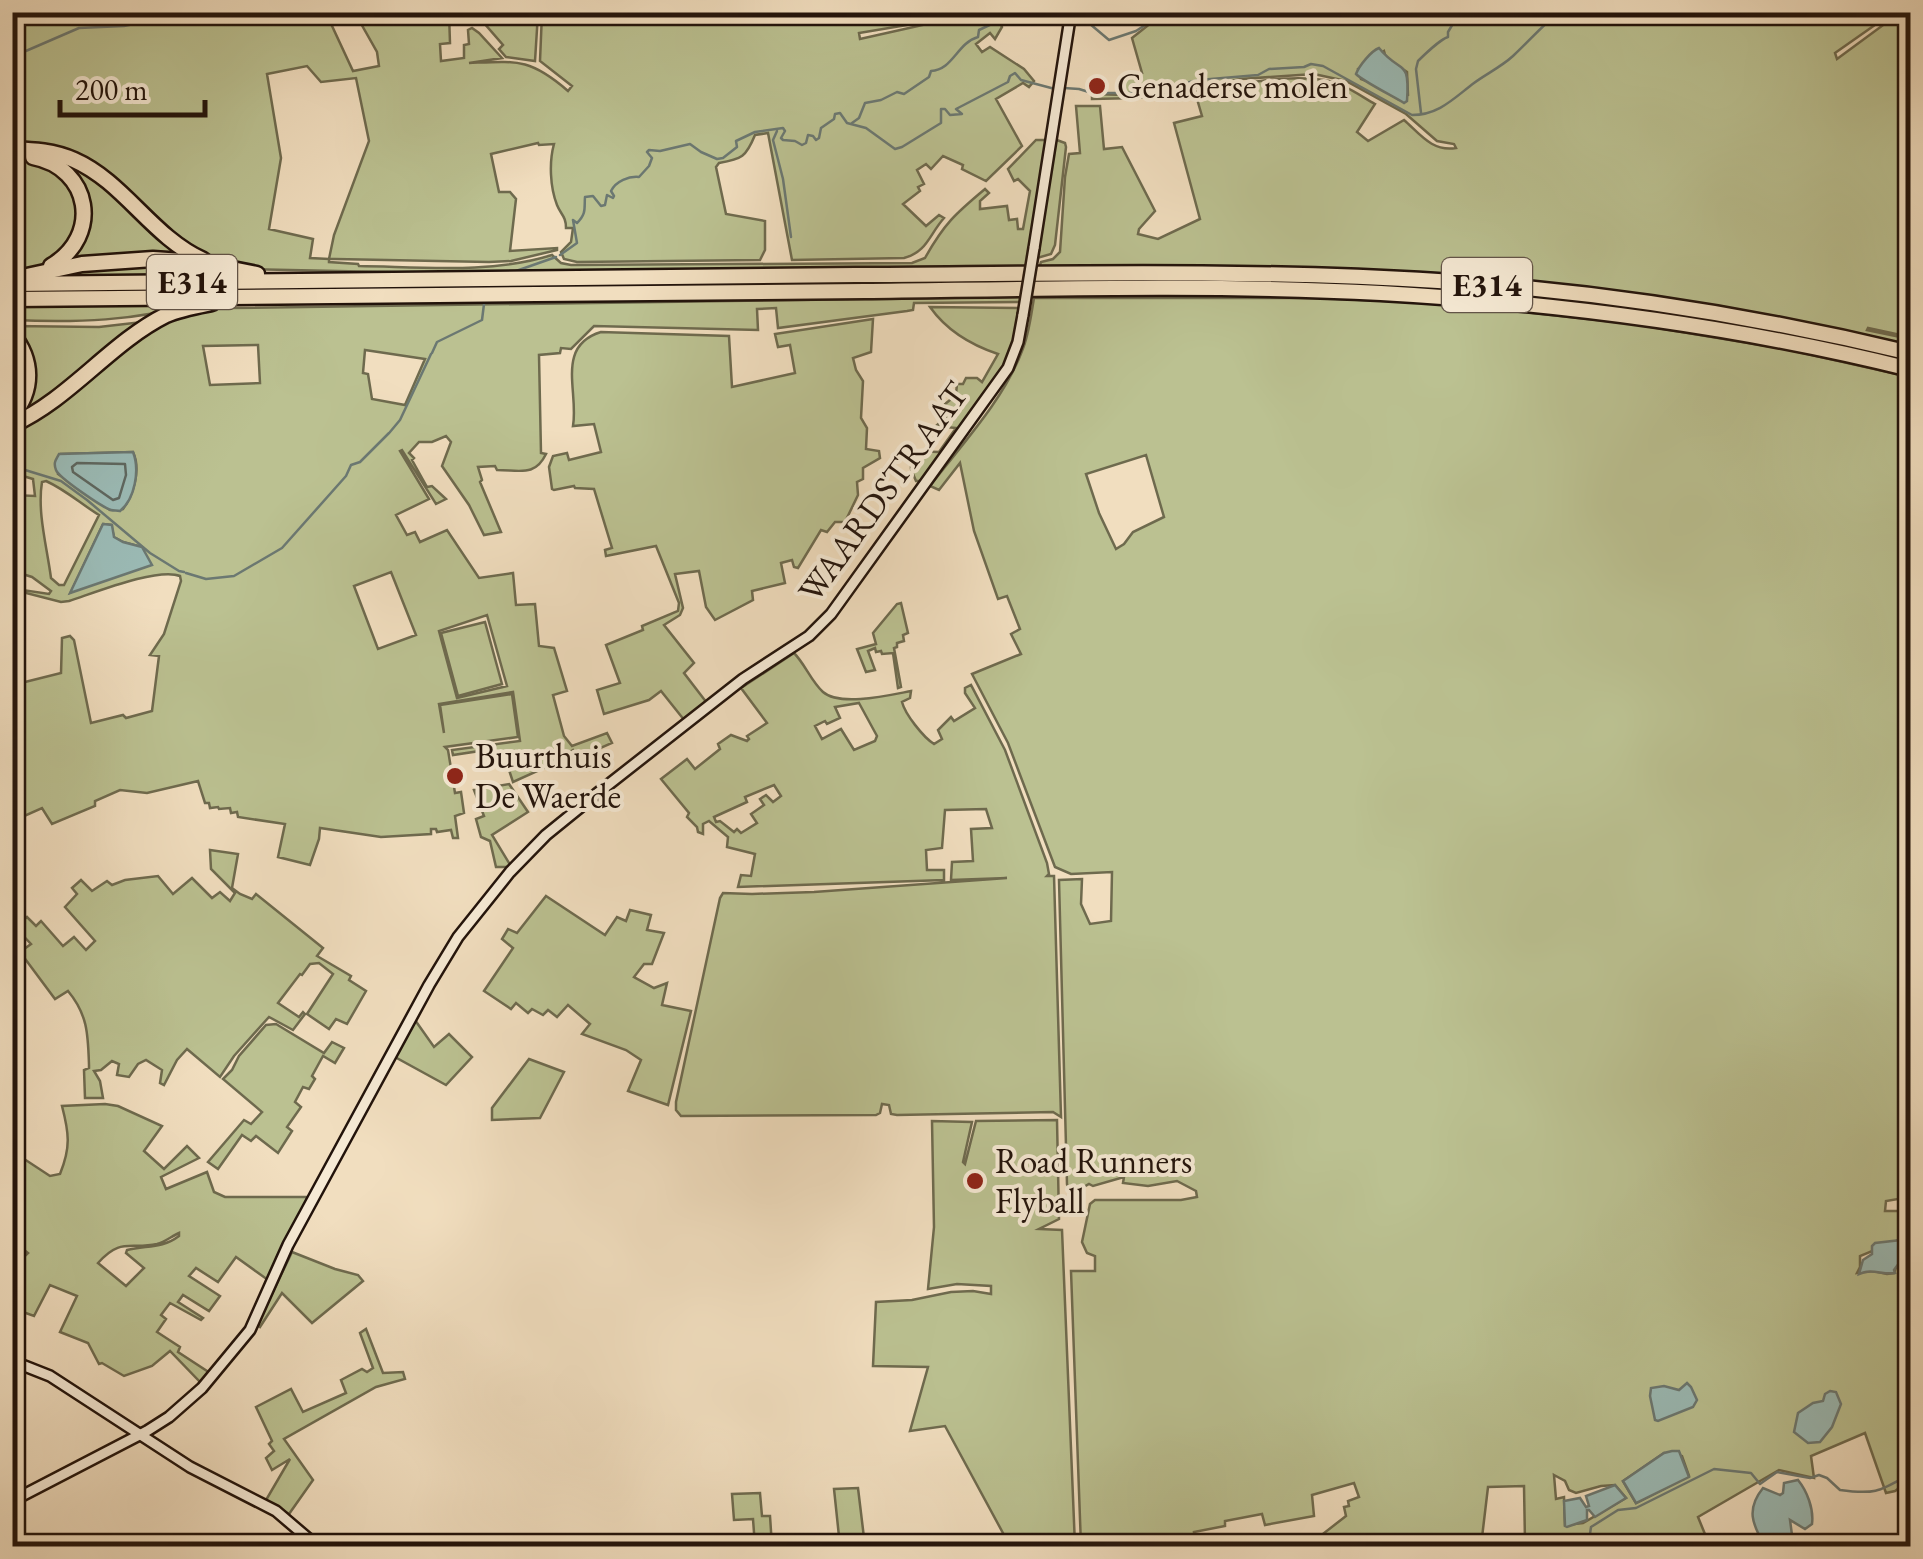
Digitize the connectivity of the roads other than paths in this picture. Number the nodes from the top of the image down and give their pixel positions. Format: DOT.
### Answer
graph roads {
  1 [pos="1072,12"];
  2 [pos="12,152"];
  3 [pos="232,270"];
  4 [pos="13,279"];
  5 [pos="372,280"];
  6 [pos="241,297"];
  7 [pos="12,299"];
  8 [pos="12,334"];
  9 [pos="1910,353"];
  10 [pos="1910,369"];
  11 [pos="12,416"];
  12 [pos="12,425"];
  13 [pos="12,1361"];
  14 [pos="141,1434"];
  15 [pos="12,1501"];
  16 [pos="317,1546"];
  1 -- 14 [label="street, WAARDSTRAAT, bridge"];
  2 -- 3 [label="highway, E314"];
  2 -- 4 [label="highway, E314"];
  3 -- 4 [label="highway, E314"];
  3 -- 5 [label="highway, E314"];
  4 -- 5 [label="highway, E314"];
  5 -- 9 [label="highway, E314"];
  6 -- 7 [label="highway, E314"];
  6 -- 10 [label="highway, E314"];
  6 -- 12 [label="highway, E314"];
  8 -- 11 [label="highway"];
  13 -- 14 [label="street"];
  14 -- 15 [label="street, WAARDSTRAAT"];
  14 -- 16 [label="street"];
}
